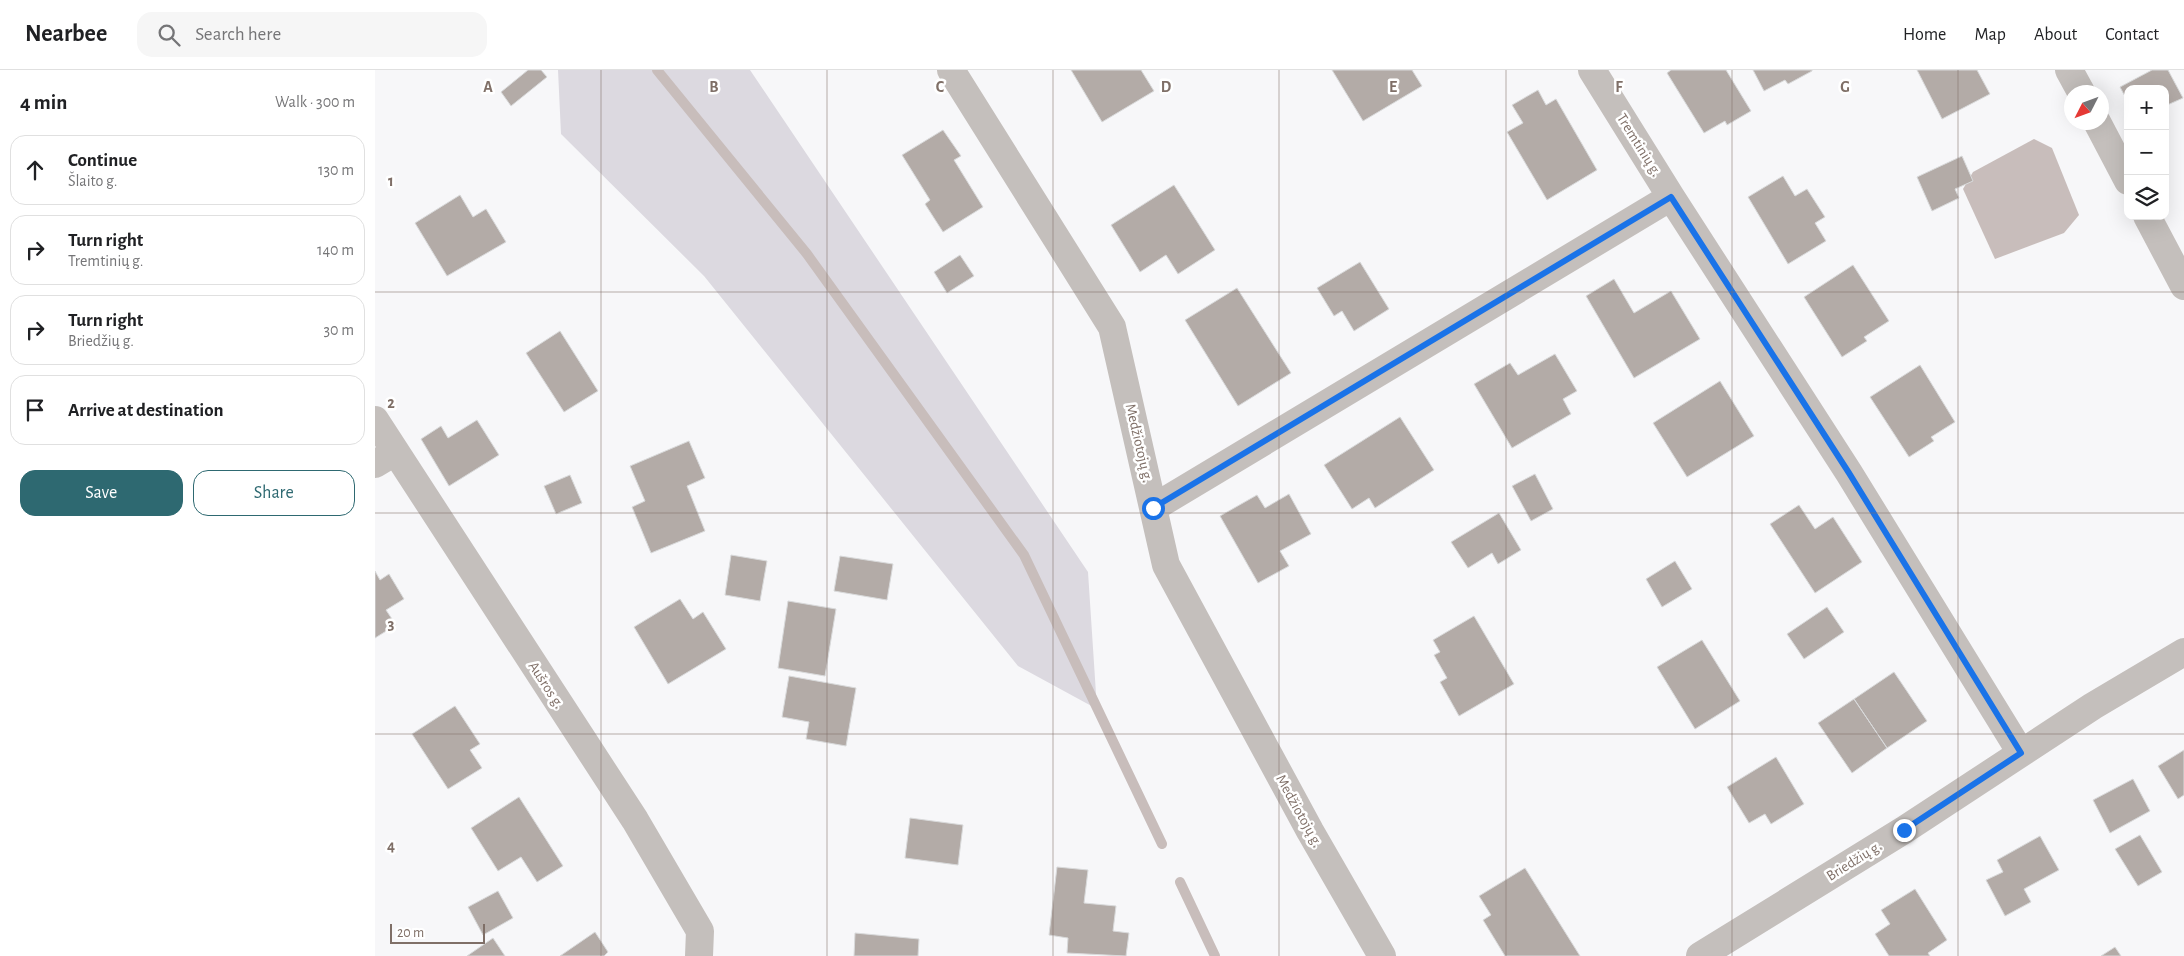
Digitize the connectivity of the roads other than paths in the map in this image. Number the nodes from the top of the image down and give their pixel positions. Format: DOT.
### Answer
graph roads {
  1 [pos="951,70"];
  2 [pos="1592,70"];
  3 [pos="2069,70"];
  4 [pos="2077,85"];
  5 [pos="2101,130"];
  6 [pos="2125,175"];
  7 [pos="1671,197"];
  8 [pos="2149,220"];
  9 [pos="2184,286"];
  10 [pos="375,420"];
  11 [pos="385,458"];
  12 [pos="1153,508"];
  13 [pos="2184,652"];
  14 [pos="2021,753"];
  15 [pos="699,956"];
  16 [pos="1382,956"];
  17 [pos="1700,956"];
  1 -- 12 [label="street, Medžiotojų g."];
  2 -- 7 [label="street, Tremtinių g."];
  3 -- 4 [label="street"];
  5 -- 6 [label="street"];
  7 -- 12 [label="street"];
  7 -- 14 [label="street, Tremtinių g."];
  8 -- 9 [label="street"];
  10 -- 11 [label="street, Aušros g."];
  11 -- 15 [label="street, Aušros g."];
  12 -- 16 [label="street, Medžiotojų g."];
  13 -- 14 [label="street, Briedžių g."];
  14 -- 17 [label="street, Briedžių g."];
}
